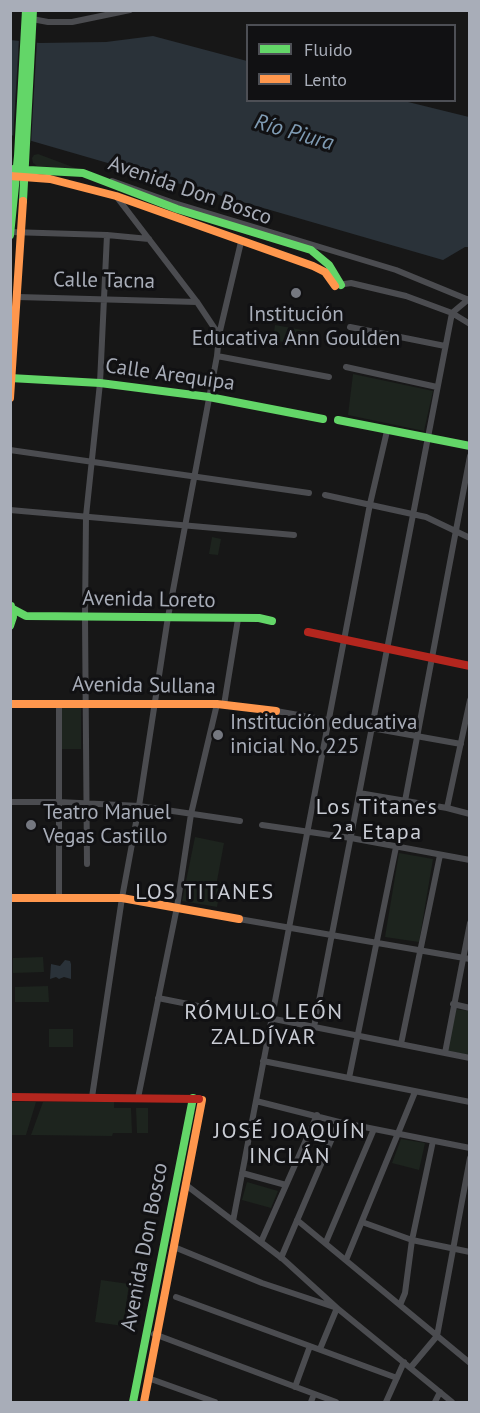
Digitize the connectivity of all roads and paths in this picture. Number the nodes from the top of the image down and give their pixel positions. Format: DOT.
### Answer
graph roads {
  1 [pos="26,10"];
  2 [pos="130,10"];
  3 [pos="31,20"];
  4 [pos="17,173"];
  5 [pos="92,177"];
  6 [pos="116,196"];
  7 [pos="22,231"];
  8 [pos="11,232"];
  9 [pos="107,235"];
  10 [pos="149,240"];
  11 [pos="241,242"];
  12 [pos="338,285"];
  13 [pos="14,297"];
  14 [pos="104,298"];
  15 [pos="469,299"];
  16 [pos="197,302"];
  17 [pos="452,313"];
  18 [pos="470,324"];
  19 [pos="350,327"];
  20 [pos="219,335"];
  21 [pos="445,346"];
  22 [pos="217,356"];
  23 [pos="345,367"];
  24 [pos="329,377"];
  25 [pos="11,378"];
  26 [pos="100,383"];
  27 [pos="437,387"];
  28 [pos="209,397"];
  29 [pos="10,398"];
  30 [pos="322,419"];
  31 [pos="338,420"];
  32 [pos="387,431"];
  33 [pos="427,438"];
  34 [pos="470,446"];
  35 [pos="10,450"];
  36 [pos="470,456"];
  37 [pos="93,463"];
  38 [pos="194,478"];
  39 [pos="309,493"];
  40 [pos="325,495"];
  41 [pos="370,504"];
  42 [pos="10,510"];
  43 [pos="414,514"];
  44 [pos="86,516"];
  45 [pos="185,525"];
  46 [pos="455,530"];
  47 [pos="294,535"];
  48 [pos="470,538"];
  49 [pos="11,607"];
  50 [pos="26,616"];
  51 [pos="85,617"];
  52 [pos="168,617"];
  53 [pos="238,619"];
  54 [pos="272,621"];
  55 [pos="10,626"];
  56 [pos="308,632"];
  57 [pos="345,640"];
  58 [pos="388,649"];
  59 [pos="432,658"];
  60 [pos="470,666"];
  61 [pos="470,700"];
  62 [pos="59,703"];
  63 [pos="85,703"];
  64 [pos="10,704"];
  65 [pos="154,704"];
  66 [pos="220,705"];
  67 [pos="276,711"];
  68 [pos="329,720"];
  69 [pos="371,728"];
  70 [pos="418,736"];
  71 [pos="460,744"];
  72 [pos="359,793"];
  73 [pos="405,801"];
  74 [pos="10,802"];
  75 [pos="59,802"];
  76 [pos="85,802"];
  77 [pos="139,806"];
  78 [pos="447,808"];
  79 [pos="191,813"];
  80 [pos="470,814"];
  81 [pos="240,821"];
  82 [pos="262,825"];
  83 [pos="307,831"];
  84 [pos="351,838"];
  85 [pos="396,846"];
  86 [pos="440,855"];
  87 [pos="470,860"];
  88 [pos="87,864"];
  89 [pos="10,898"];
  90 [pos="60,898"];
  91 [pos="122,898"];
  92 [pos="177,907"];
  93 [pos="239,919"];
  94 [pos="470,923"];
  95 [pos="288,928"];
  96 [pos="332,936"];
  97 [pos="377,943"];
  98 [pos="420,950"];
  99 [pos="466,958"];
  100 [pos="158,998"];
  101 [pos="453,1004"];
  102 [pos="203,1007"];
  103 [pos="470,1008"];
  104 [pos="229,1010"];
  105 [pos="272,1018"];
  106 [pos="314,1027"];
  107 [pos="358,1036"];
  108 [pos="401,1044"];
  109 [pos="445,1053"];
  110 [pos="470,1058"];
  111 [pos="263,1060"];
  112 [pos="349,1078"];
  113 [pos="416,1092"];
  114 [pos="10,1096"];
  115 [pos="92,1097"];
  116 [pos="138,1098"];
  117 [pos="198,1099"];
  118 [pos="256,1101"];
  119 [pos="470,1102"];
  120 [pos="317,1115"];
  121 [pos="339,1122"];
  122 [pos="374,1129"];
  123 [pos="398,1134"];
  124 [pos="433,1141"];
  125 [pos="470,1148"];
  126 [pos="470,1158"];
  127 [pos="242,1173"];
  128 [pos="186,1185"];
  129 [pos="286,1185"];
  130 [pos="297,1220"];
  131 [pos="233,1221"];
  132 [pos="362,1222"];
  133 [pos="412,1240"];
  134 [pos="261,1242"];
  135 [pos="326,1242"];
  136 [pos="174,1247"];
  137 [pos="454,1249"];
  138 [pos="470,1251"];
  139 [pos="281,1257"];
  140 [pos="346,1260"];
  141 [pos="176,1297"];
  142 [pos="400,1305"];
  143 [pos="337,1308"];
  144 [pos="146,1332"];
  145 [pos="156,1335"];
  146 [pos="437,1336"];
  147 [pos="310,1346"];
  148 [pos="320,1349"];
  149 [pos="404,1362"];
  150 [pos="470,1364"];
  151 [pos="411,1367"];
  152 [pos="148,1378"];
  153 [pos="397,1378"];
  154 [pos="295,1387"];
  155 [pos="440,1392"];
  156 [pos="314,1394"];
  157 [pos="133,1402"];
  158 [pos="144,1402"];
  159 [pos="215,1402"];
  160 [pos="311,1402"];
  161 [pos="336,1402"];
  162 [pos="386,1402"];
  163 [pos="435,1402"];
  164 [pos="452,1402"];
  1 -- 3 [label="main road"];
  2 -- 3 [label="street"];
  3 -- 4 [label="main road"];
  4 -- 5 [label="main road, Avenida Don Bosco"];
  4 -- 6 [label="main road, Avenida Don Bosco"];
  4 -- 7 [label="main road"];
  4 -- 8 [label="main road"];
  5 -- 12 [label="main road, Avenida Don Bosco"];
  5 -- 15 [label="street"];
  6 -- 10 [label="street"];
  6 -- 11 [label="main road, Avenida Don Bosco"];
  7 -- 8 [label="street"];
  7 -- 9 [label="street"];
  7 -- 13 [label="main road"];
  9 -- 10 [label="street"];
  9 -- 14 [label="street"];
  10 -- 16 [label="street"];
  11 -- 12 [label="main road, Avenida Don Bosco"];
  11 -- 20 [label="street"];
  12 -- 17 [label="street"];
  13 -- 14 [label="street, Calle Tacna"];
  13 -- 25 [label="main road"];
  14 -- 16 [label="street, Calle Tacna"];
  14 -- 26 [label="street"];
  15 -- 17 [label="street"];
  16 -- 20 [label="street"];
  17 -- 18 [label="street"];
  17 -- 21 [label="street"];
  19 -- 21 [label="street"];
  20 -- 22 [label="street"];
  21 -- 27 [label="street"];
  22 -- 24 [label="street"];
  22 -- 28 [label="street"];
  23 -- 27 [label="street"];
  25 -- 26 [label="main road, Calle Arequipa"];
  25 -- 29 [label="main road"];
  26 -- 28 [label="main road, Calle Arequipa"];
  26 -- 37 [label="street"];
  27 -- 33 [label="street"];
  28 -- 30 [label="main road, Calle Arequipa"];
  28 -- 38 [label="street"];
  31 -- 32 [label="main road"];
  32 -- 33 [label="main road"];
  32 -- 41 [label="street"];
  33 -- 34 [label="main road"];
  33 -- 43 [label="street"];
  35 -- 37 [label="street"];
  36 -- 46 [label="street"];
  37 -- 38 [label="street"];
  37 -- 44 [label="street"];
  38 -- 39 [label="street"];
  38 -- 45 [label="street"];
  40 -- 41 [label="street"];
  41 -- 43 [label="street"];
  41 -- 57 [label="street"];
  42 -- 44 [label="street"];
  43 -- 46 [label="street"];
  43 -- 58 [label="street"];
  44 -- 45 [label="street"];
  44 -- 51 [label="street"];
  45 -- 47 [label="street"];
  45 -- 52 [label="street"];
  46 -- 48 [label="street"];
  46 -- 59 [label="street"];
  49 -- 50 [label="main road, Avenida Loreto"];
  49 -- 55 [label="main road"];
  50 -- 51 [label="main road, Avenida Loreto"];
  50 -- 55 [label="main road"];
  51 -- 52 [label="main road, Avenida Loreto"];
  51 -- 63 [label="street"];
  52 -- 53 [label="main road, Avenida Loreto"];
  52 -- 65 [label="street"];
  53 -- 54 [label="main road, Avenida Loreto"];
  53 -- 66 [label="street"];
  56 -- 57 [label="main road"];
  57 -- 58 [label="main road"];
  57 -- 68 [label="street"];
  58 -- 59 [label="main road"];
  58 -- 69 [label="street"];
  59 -- 60 [label="main road"];
  59 -- 70 [label="street"];
  61 -- 71 [label="street"];
  62 -- 63 [label="main road, Avenida Sullana"];
  62 -- 64 [label="main road, Avenida Sullana"];
  62 -- 75 [label="street"];
  63 -- 65 [label="main road, Avenida Sullana"];
  63 -- 76 [label="street"];
  65 -- 66 [label="main road, Avenida Sullana"];
  65 -- 77 [label="street"];
  66 -- 67 [label="main road, Avenida Sullana"];
  66 -- 79 [label="street"];
  67 -- 68 [label="street"];
  68 -- 69 [label="street"];
  68 -- 83 [label="street"];
  69 -- 70 [label="street"];
  69 -- 72 [label="street"];
  70 -- 71 [label="street"];
  70 -- 73 [label="street"];
  71 -- 78 [label="street"];
  72 -- 73 [label="street"];
  72 -- 84 [label="street"];
  73 -- 78 [label="street"];
  74 -- 75 [label="street"];
  75 -- 76 [label="street"];
  75 -- 90 [label="street"];
  76 -- 77 [label="street"];
  76 -- 88 [label="street"];
  77 -- 79 [label="street"];
  77 -- 91 [label="street"];
  78 -- 80 [label="street"];
  79 -- 81 [label="street"];
  79 -- 92 [label="street"];
  82 -- 83 [label="street"];
  83 -- 84 [label="street"];
  83 -- 95 [label="street"];
  84 -- 85 [label="street"];
  84 -- 96 [label="street"];
  85 -- 86 [label="street"];
  85 -- 97 [label="street"];
  86 -- 87 [label="street"];
  86 -- 98 [label="street"];
  89 -- 90 [label="main road"];
  90 -- 91 [label="main road"];
  91 -- 92 [label="main road"];
  91 -- 115 [label="street"];
  92 -- 93 [label="main road"];
  92 -- 100 [label="street"];
  93 -- 95 [label="street"];
  94 -- 99 [label="street"];
  95 -- 96 [label="street"];
  95 -- 105 [label="street"];
  96 -- 97 [label="street"];
  96 -- 106 [label="street"];
  97 -- 98 [label="street"];
  97 -- 107 [label="street"];
  98 -- 99 [label="street"];
  98 -- 108 [label="street"];
  99 -- 101 [label="street"];
  100 -- 102 [label="street"];
  100 -- 116 [label="street"];
  101 -- 103 [label="street"];
  101 -- 109 [label="street"];
  104 -- 105 [label="street"];
  105 -- 106 [label="street"];
  105 -- 111 [label="street"];
  106 -- 107 [label="street"];
  107 -- 108 [label="street"];
  107 -- 112 [label="street"];
  108 -- 109 [label="street"];
  109 -- 110 [label="street"];
  111 -- 112 [label="street"];
  111 -- 118 [label="street"];
  112 -- 113 [label="street"];
  113 -- 119 [label="street"];
  113 -- 123 [label="street"];
  114 -- 115 [label="main road"];
  115 -- 116 [label="main road"];
  116 -- 117 [label="main road"];
  117 -- 128 [label="main road, Avenida Don Bosco"];
  117 -- 144 [label="main road, Avenida Don Bosco"];
  118 -- 120 [label="street"];
  118 -- 127 [label="street"];
  120 -- 121 [label="street"];
  120 -- 129 [label="street"];
  121 -- 122 [label="street"];
  121 -- 130 [label="street"];
  122 -- 123 [label="street"];
  122 -- 135 [label="street"];
  123 -- 124 [label="street"];
  123 -- 132 [label="street"];
  124 -- 125 [label="street"];
  124 -- 133 [label="street"];
  126 -- 137 [label="street"];
  127 -- 129 [label="street"];
  127 -- 131 [label="street"];
  128 -- 131 [label="street"];
  128 -- 136 [label="main road, Avenida Don Bosco"];
  129 -- 134 [label="street"];
  130 -- 135 [label="street"];
  130 -- 139 [label="street"];
  131 -- 134 [label="street"];
  132 -- 133 [label="street"];
  132 -- 140 [label="street"];
  133 -- 137 [label="street"];
  133 -- 142 [label="street"];
  134 -- 139 [label="street"];
  135 -- 140 [label="street"];
  136 -- 143 [label="street"];
  136 -- 145 [label="main road, Avenida Don Bosco"];
  137 -- 138 [label="street"];
  137 -- 146 [label="street"];
  139 -- 143 [label="street"];
  140 -- 142 [label="street"];
  141 -- 147 [label="street"];
  142 -- 146 [label="street"];
  143 -- 148 [label="street"];
  143 -- 149 [label="street"];
  144 -- 145 [label="street"];
  144 -- 157 [label="main road, Avenida Don Bosco"];
  145 -- 152 [label="main road, Avenida Don Bosco"];
  145 -- 154 [label="street"];
  146 -- 150 [label="street"];
  146 -- 151 [label="street"];
  147 -- 148 [label="street"];
  147 -- 154 [label="street"];
  148 -- 153 [label="street"];
  149 -- 151 [label="street"];
  149 -- 153 [label="street"];
  151 -- 155 [label="street"];
  152 -- 158 [label="main road, Avenida Don Bosco"];
  152 -- 159 [label="street"];
  153 -- 162 [label="street"];
  154 -- 156 [label="street"];
  155 -- 163 [label="street"];
  155 -- 164 [label="street"];
  156 -- 160 [label="street"];
  156 -- 161 [label="street"];
}
